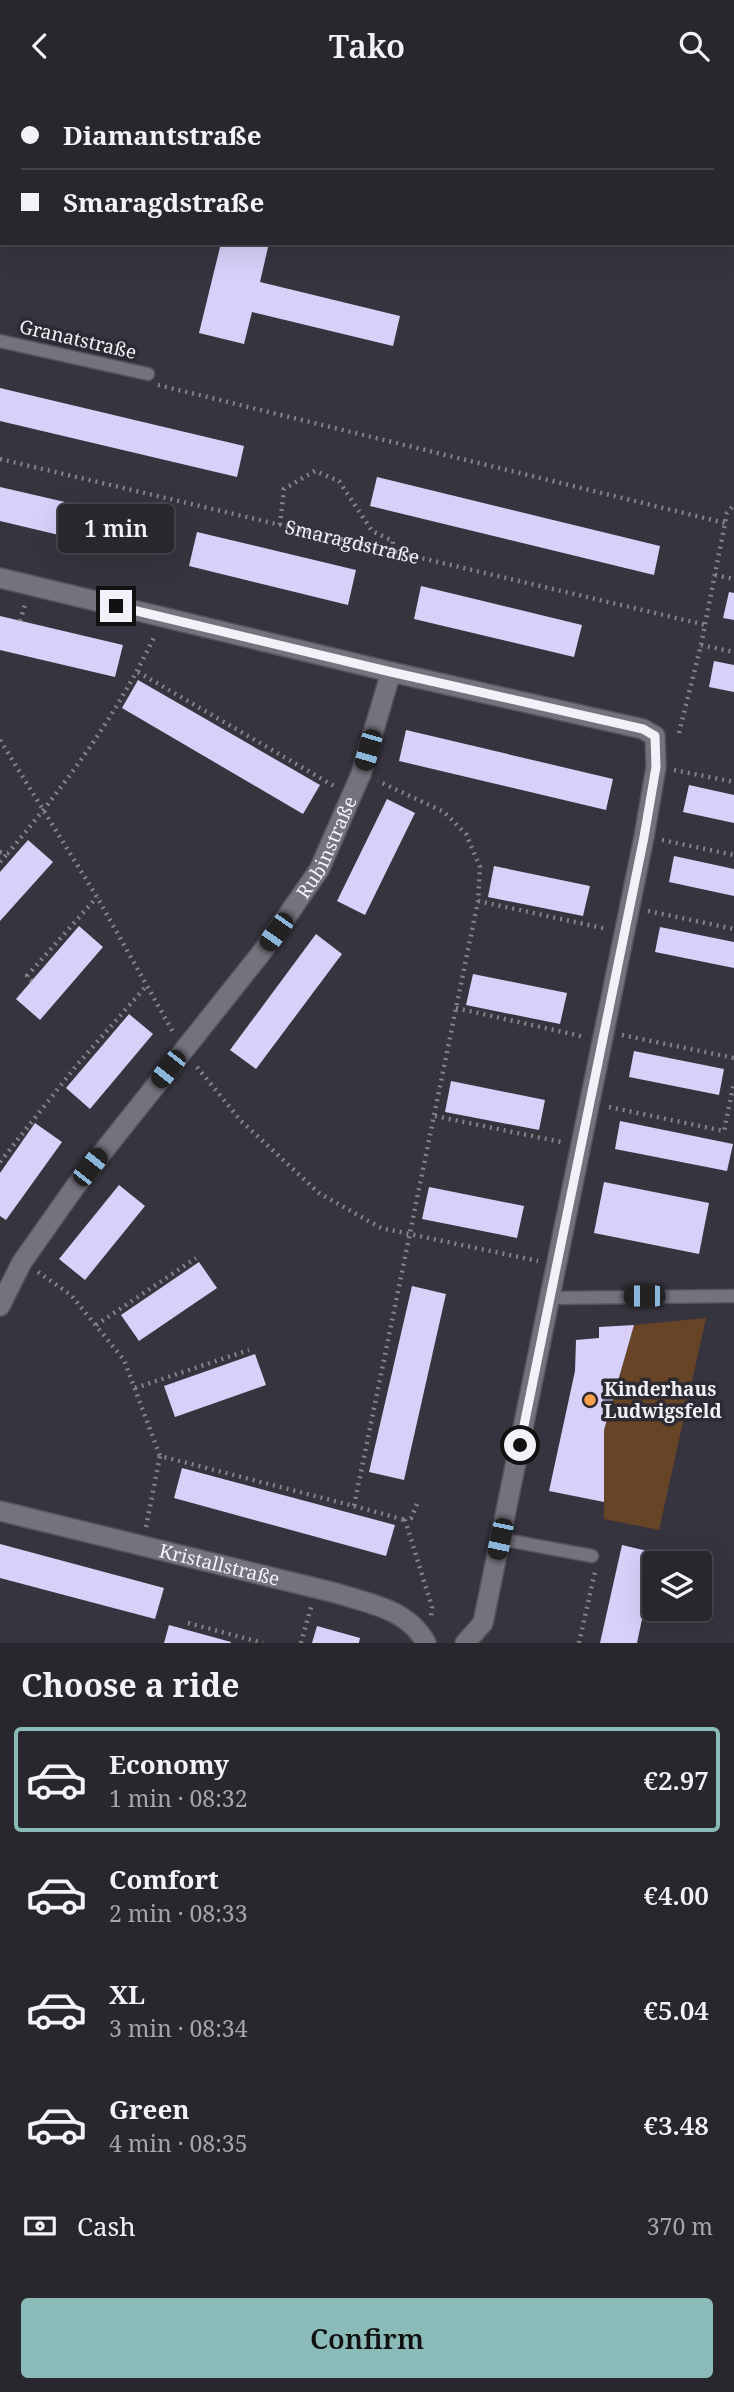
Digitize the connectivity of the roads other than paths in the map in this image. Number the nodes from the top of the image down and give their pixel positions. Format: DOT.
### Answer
graph roads {
  1 [pos="0,341"];
  2 [pos="148,374"];
  3 [pos="0,578"];
  4 [pos="391,672"];
  5 [pos="734,1296"];
  6 [pos="551,1298"];
  7 [pos="0,1307"];
  8 [pos="0,1511"];
  9 [pos="500,1539"];
  10 [pos="592,1556"];
  11 [pos="426,1643"];
  12 [pos="465,1643"];
  1 -- 2 [label="lane, Granatstraße"];
  3 -- 4 [label="street"];
  4 -- 6 [label="street"];
  4 -- 7 [label="street, Rubinstraße"];
  5 -- 6 [label="lane"];
  6 -- 9 [label="street"];
  8 -- 11 [label="street, Kristallstraße"];
  9 -- 10 [label="lane"];
  9 -- 12 [label="street"];
}
